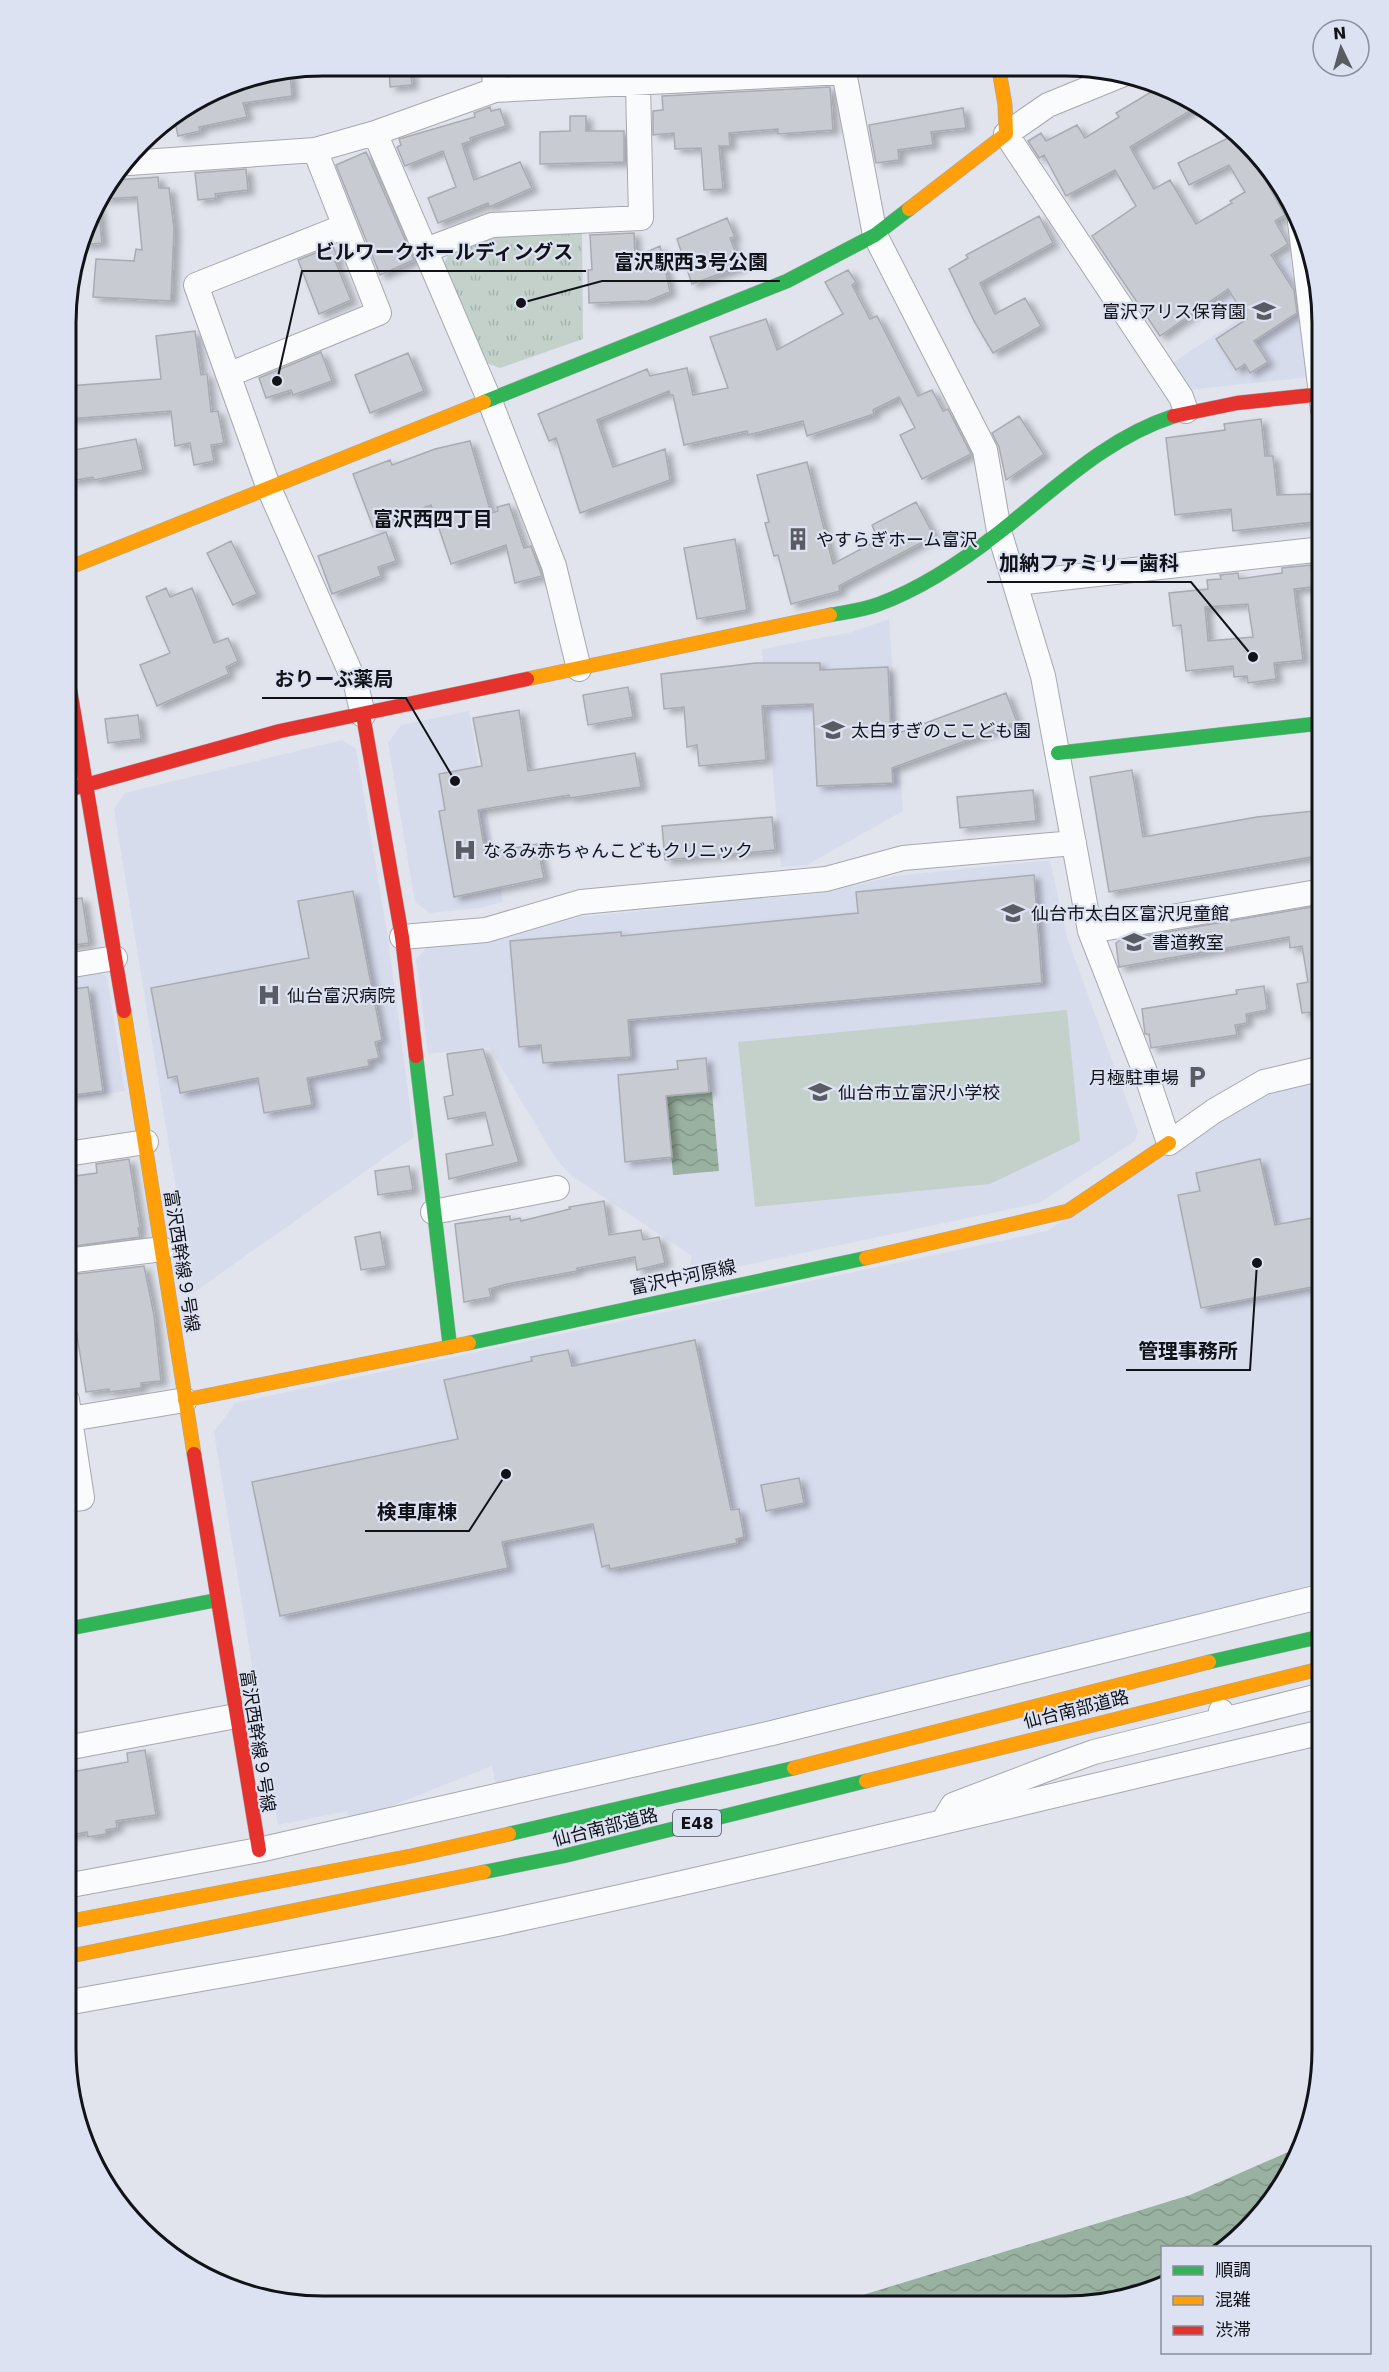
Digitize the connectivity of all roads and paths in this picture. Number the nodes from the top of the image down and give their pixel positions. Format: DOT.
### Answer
graph roads {
  1 [pos="775,76"];
  2 [pos="845,76"];
  3 [pos="1000,76"];
  4 [pos="494,79"];
  5 [pos="1109,80"];
  6 [pos="638,84"];
  7 [pos="375,133"];
  8 [pos="1006,134"];
  9 [pos="315,150"];
  10 [pos="137,162"];
  11 [pos="345,226"];
  12 [pos="875,235"];
  13 [pos="426,250"];
  14 [pos="1306,268"];
  15 [pos="1312,312"];
  16 [pos="228,375"];
  17 [pos="1312,396"];
  18 [pos="489,399"];
  19 [pos="1186,411"];
  20 [pos="268,486"];
  21 [pos="999,531"];
  22 [pos="1312,550"];
  23 [pos="76,565"];
  24 [pos="1016,584"];
  25 [pos="579,669"];
  26 [pos="363,715"];
  27 [pos="1312,724"];
  28 [pos="76,725"];
  29 [pos="1058,753"];
  30 [pos="86,783"];
  31 [pos="76,787"];
  32 [pos="1074,843"];
  33 [pos="1312,893"];
  34 [pos="1090,931"];
  35 [pos="402,937"];
  36 [pos="115,958"];
  37 [pos="76,964"];
  38 [pos="1312,1071"];
  39 [pos="146,1142"];
  40 [pos="1169,1143"];
  41 [pos="76,1153"];
  42 [pos="557,1188"];
  43 [pos="433,1212"];
  44 [pos="162,1249"];
  45 [pos="76,1260"];
  46 [pos="450,1347"];
  47 [pos="185,1400"];
  48 [pos="76,1409"];
  49 [pos="76,1460"];
  50 [pos="76,1499"];
  51 [pos="217,1600"];
  52 [pos="1312,1600"];
  53 [pos="76,1627"];
  54 [pos="1312,1639"];
  55 [pos="1312,1671"];
  56 [pos="1312,1697"];
  57 [pos="236,1716"];
  58 [pos="1312,1735"];
  59 [pos="76,1746"];
  60 [pos="942,1824"];
  61 [pos="259,1850"];
  62 [pos="76,1884"];
  63 [pos="76,1920"];
  64 [pos="76,1955"];
  65 [pos="76,2001"];
  1 -- 6 [label="street"];
  2 -- 12 [label="street"];
  3 -- 8 [label="main road"];
  4 -- 6 [label="street"];
  4 -- 7 [label="street"];
  5 -- 8 [label="street"];
  6 -- 13 [label="street"];
  7 -- 9 [label="street"];
  7 -- 13 [label="street"];
  8 -- 12 [label="main road"];
  8 -- 19 [label="street"];
  9 -- 10 [label="street"];
  9 -- 11 [label="street"];
  11 -- 16 [label="street"];
  11 -- 16 [label="street"];
  12 -- 18 [label="main road"];
  12 -- 21 [label="street"];
  13 -- 18 [label="street"];
  14 -- 15 [label="street"];
  16 -- 20 [label="street"];
  17 -- 19 [label="main road"];
  18 -- 20 [label="main road"];
  18 -- 25 [label="street"];
  19 -- 21 [label="main road"];
  20 -- 23 [label="main road"];
  20 -- 26 [label="street"];
  21 -- 24 [label="street"];
  21 -- 25 [label="main road"];
  22 -- 24 [label="street"];
  24 -- 29 [label="street"];
  25 -- 26 [label="main road"];
  26 -- 30 [label="main road"];
  26 -- 35 [label="main road"];
  27 -- 29 [label="main road"];
  28 -- 30 [label="main road, 富沢西幹線９号線"];
  29 -- 32 [label="street"];
  30 -- 31 [label="main road"];
  30 -- 36 [label="main road, 富沢西幹線９号線"];
  32 -- 34 [label="street"];
  32 -- 35 [label="street"];
  33 -- 34 [label="street"];
  34 -- 40 [label="street"];
  35 -- 43 [label="main road"];
  36 -- 37 [label="street"];
  36 -- 39 [label="main road, 富沢西幹線９号線"];
  38 -- 40 [label="street"];
  39 -- 41 [label="street"];
  39 -- 44 [label="main road, 富沢西幹線９号線"];
  40 -- 46 [label="main road, 富沢中河原線"];
  42 -- 43 [label="street"];
  43 -- 46 [label="main road"];
  44 -- 45 [label="street"];
  44 -- 47 [label="main road, 富沢西幹線９号線"];
  46 -- 47 [label="main road, 富沢中河原線"];
  47 -- 48 [label="street"];
  47 -- 51 [label="main road, 富沢西幹線９号線"];
  49 -- 50 [label="street"];
  51 -- 53 [label="main road"];
  51 -- 57 [label="main road, 富沢西幹線９号線"];
  52 -- 61 [label="street"];
  54 -- 63 [label="main road, 仙台南部道路 / E48"];
  55 -- 64 [label="main road, 仙台南部道路 / E48"];
  56 -- 60 [label="street"];
  57 -- 59 [label="street"];
  57 -- 61 [label="main road, 富沢西幹線９号線"];
  58 -- 60 [label="street"];
  60 -- 65 [label="street"];
  61 -- 62 [label="street"];
}
